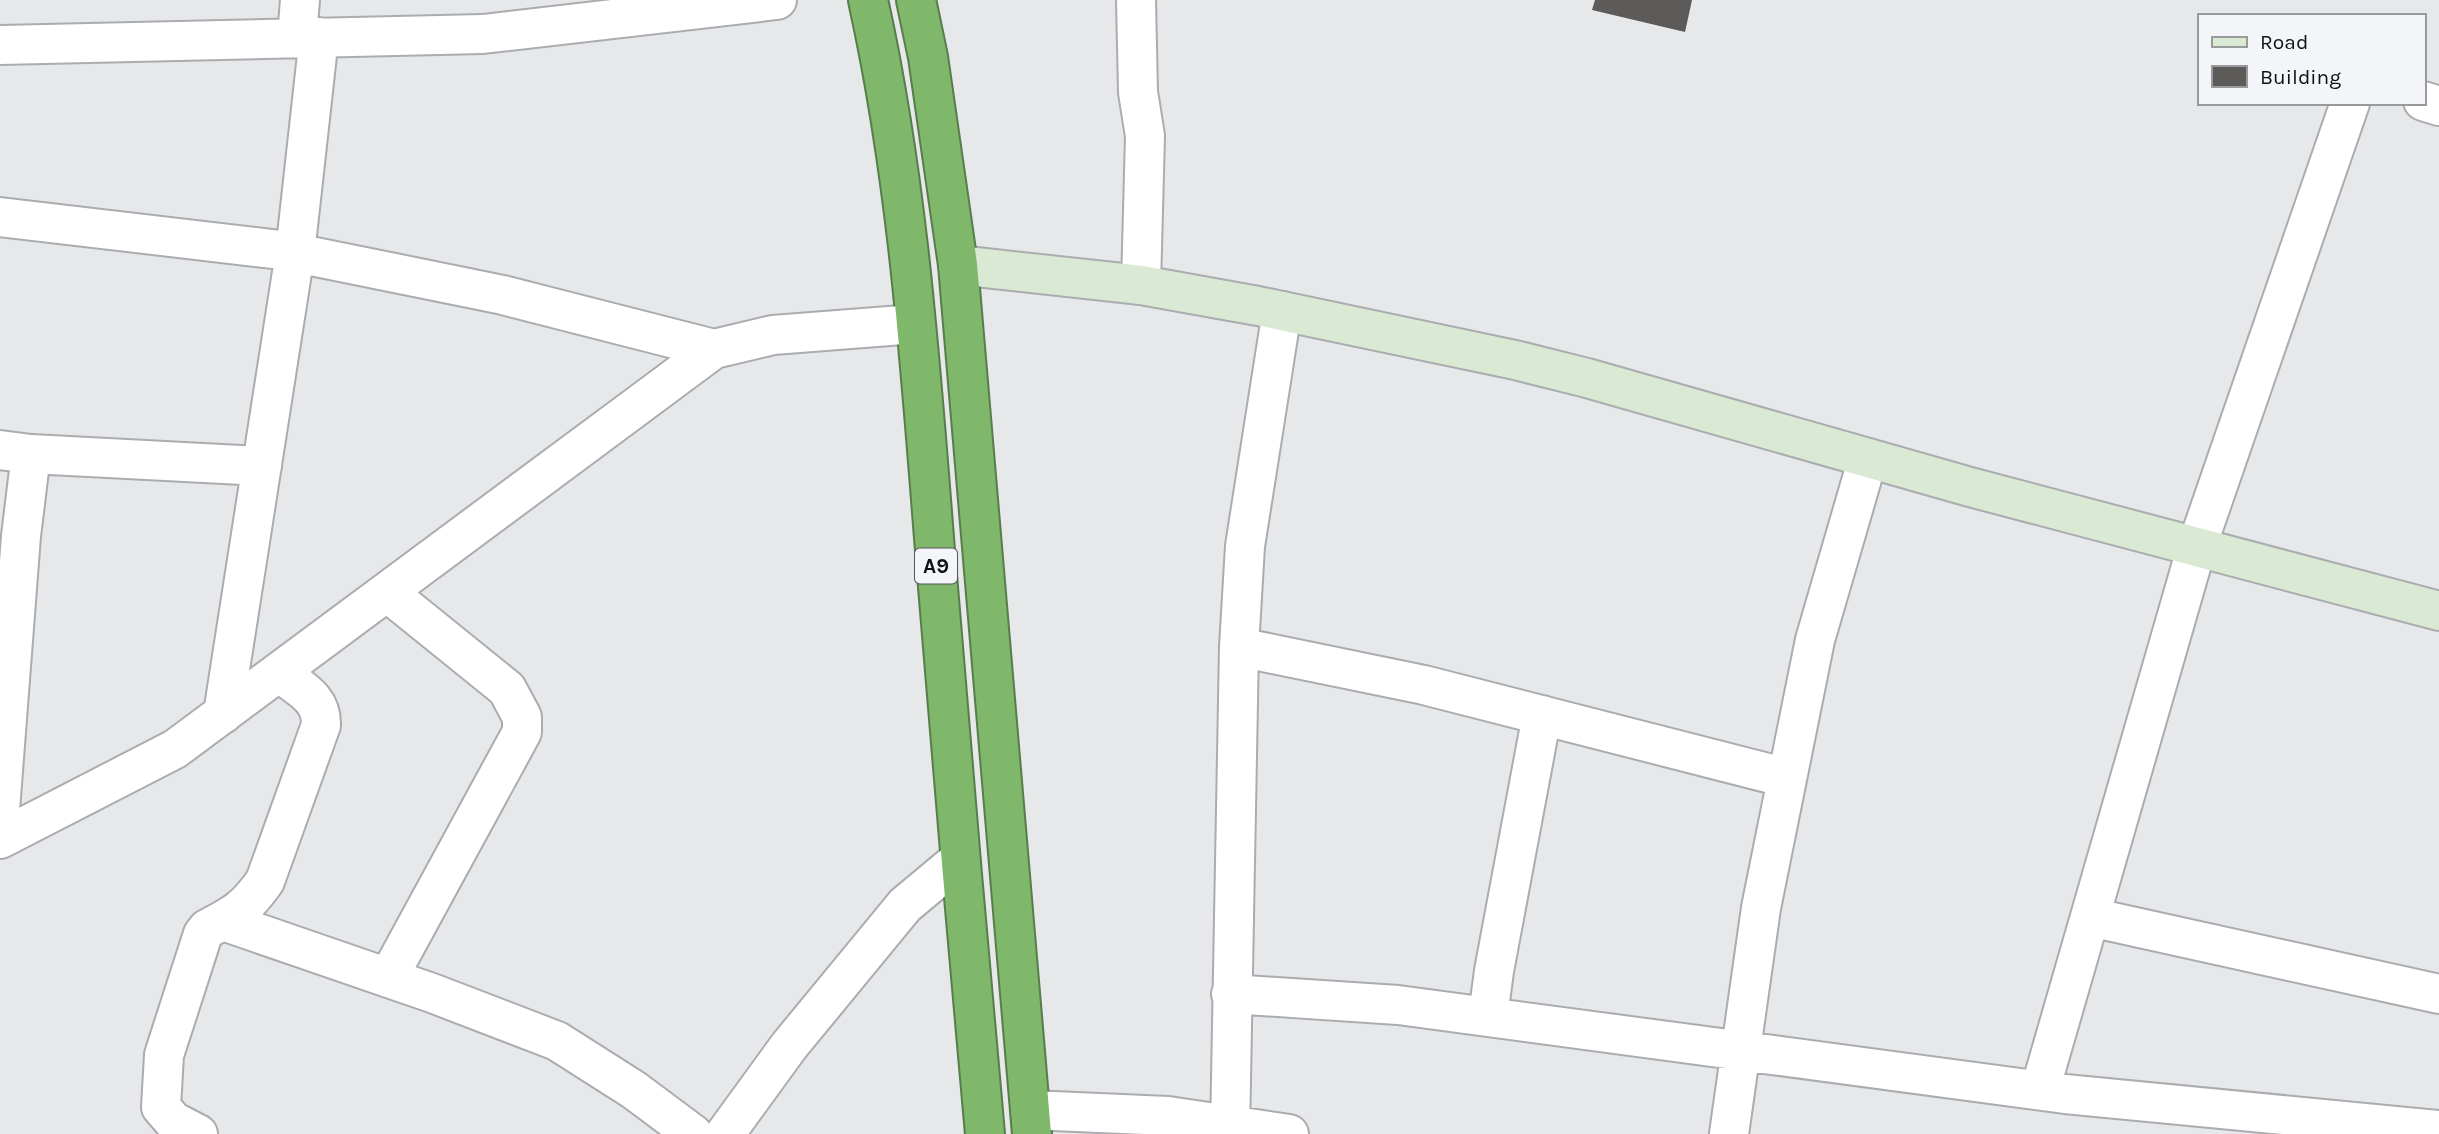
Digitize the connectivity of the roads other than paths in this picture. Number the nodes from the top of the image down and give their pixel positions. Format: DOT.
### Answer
graph roads {
  1 [pos="300,0"];
  2 [pos="777,0"];
  3 [pos="868,0"];
  4 [pos="916,0"];
  5 [pos="1136,0"];
  6 [pos="308,37"];
  7 [pos="0,45"];
  8 [pos="2349,105"];
  9 [pos="0,217"];
  10 [pos="295,253"];
  11 [pos="958,265"];
  12 [pos="1141,285"];
  13 [pos="1282,311"];
  14 [pos="915,324"];
  15 [pos="714,349"];
  16 [pos="15,452"];
  17 [pos="1868,457"];
  18 [pos="262,466"];
  19 [pos="2197,545"];
  20 [pos="387,592"];
  21 [pos="2439,611"];
  22 [pos="1239,647"];
  23 [pos="281,673"];
  24 [pos="223,714"];
  25 [pos="1542,715"];
  26 [pos="1787,778"];
  27 [pos="0,810"];
  28 [pos="0,839"];
  29 [pos="959,860"];
  30 [pos="2090,917"];
  31 [pos="223,921"];
  32 [pos="388,978"];
  33 [pos="1231,994"];
  34 [pos="2439,994"];
  35 [pos="1488,1016"];
  36 [pos="1741,1049"];
  37 [pos="2040,1090"];
  38 [pos="1031,1122"];
  39 [pos="1229,1130"];
  40 [pos="2439,1130"];
  41 [pos="198,1134"];
  42 [pos="693,1134"];
  43 [pos="725,1134"];
  44 [pos="985,1134"];
  45 [pos="1289,1134"];
  46 [pos="1729,1134"];
  1 -- 6 [label="street"];
  2 -- 6 [label="street"];
  3 -- 14 [label="highway, A9"];
  4 -- 11 [label="highway, A9"];
  5 -- 12 [label="street"];
  6 -- 7 [label="street"];
  6 -- 10 [label="street"];
  8 -- 19 [label="street"];
  9 -- 10 [label="street"];
  10 -- 15 [label="street"];
  10 -- 18 [label="street"];
  11 -- 12 [label="main road"];
  11 -- 38 [label="highway, A9"];
  12 -- 13 [label="main road"];
  13 -- 17 [label="main road"];
  13 -- 22 [label="street"];
  14 -- 15 [label="street"];
  14 -- 29 [label="highway, A9"];
  15 -- 20 [label="street"];
  16 -- 18 [label="street"];
  16 -- 27 [label="street"];
  17 -- 19 [label="main road"];
  17 -- 26 [label="street"];
  18 -- 24 [label="street"];
  19 -- 21 [label="main road"];
  19 -- 30 [label="street"];
  20 -- 23 [label="street"];
  20 -- 32 [label="street"];
  22 -- 25 [label="street"];
  22 -- 33 [label="street"];
  23 -- 24 [label="street"];
  23 -- 31 [label="street"];
  24 -- 28 [label="street"];
  25 -- 26 [label="street"];
  25 -- 35 [label="street"];
  26 -- 36 [label="street"];
  29 -- 43 [label="street"];
  29 -- 44 [label="highway, A9"];
  30 -- 34 [label="street"];
  30 -- 37 [label="street"];
  31 -- 32 [label="street"];
  31 -- 41 [label="street"];
  32 -- 42 [label="street"];
  33 -- 35 [label="street"];
  33 -- 39 [label="street"];
  35 -- 36 [label="street"];
  36 -- 37 [label="street"];
  36 -- 46 [label="street"];
  37 -- 40 [label="street"];
  38 -- 39 [label="street"];
  39 -- 45 [label="street"];
}
